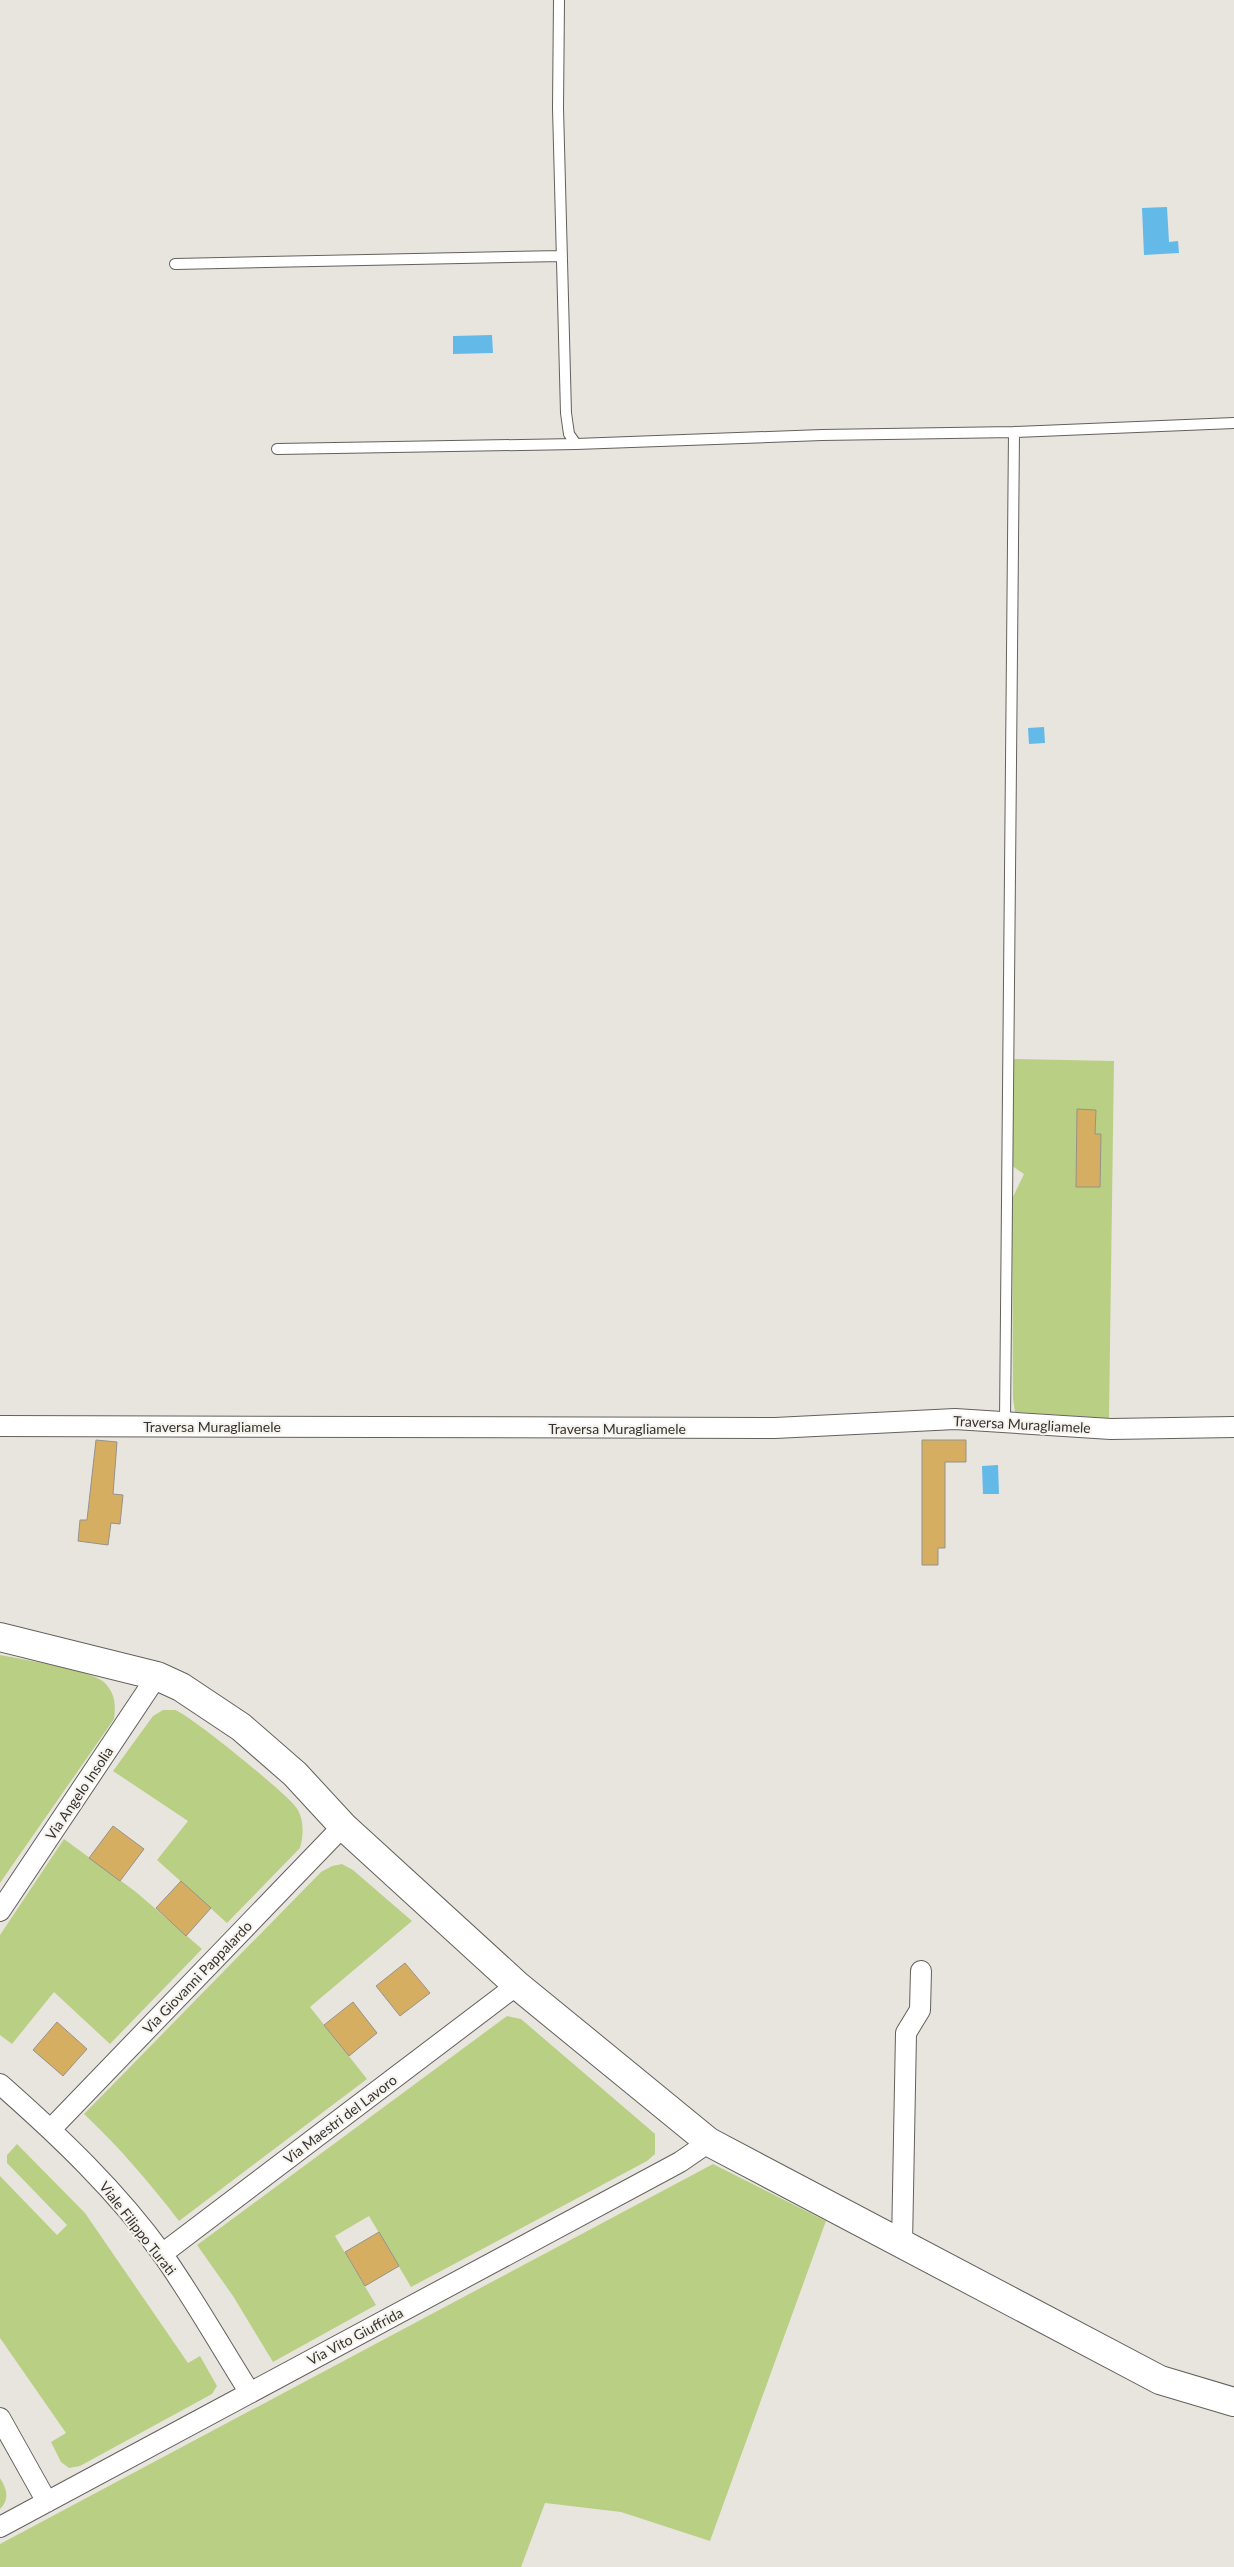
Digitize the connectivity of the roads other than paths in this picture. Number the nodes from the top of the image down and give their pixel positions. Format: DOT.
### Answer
graph roads {
  1 [pos="559,0"];
  2 [pos="562,256"];
  3 [pos="175,264"];
  4 [pos="1234,423"];
  5 [pos="1014,432"];
  6 [pos="576,444"];
  7 [pos="277,449"];
  8 [pos="1005,1422"];
  9 [pos="0,1426"];
  10 [pos="1234,1427"];
  11 [pos="0,1636"];
  12 [pos="157,1676"];
  13 [pos="343,1826"];
  14 [pos="0,1911"];
  15 [pos="921,1971"];
  16 [pos="517,1984"];
  17 [pos="0,2084"];
  18 [pos="51,2129"];
  19 [pos="709,2142"];
  20 [pos="902,2244"];
  21 [pos="162,2254"];
  22 [pos="250,2393"];
  23 [pos="1234,2402"];
  24 [pos="0,2418"];
  25 [pos="48,2502"];
  26 [pos="0,2527"];
  1 -- 2 [label="lane"];
  2 -- 3 [label="lane"];
  2 -- 6 [label="lane"];
  4 -- 5 [label="lane"];
  5 -- 6 [label="lane"];
  5 -- 8 [label="lane"];
  6 -- 7 [label="lane"];
  8 -- 9 [label="street, Traversa Muragliamele"];
  8 -- 10 [label="street, Traversa Muragliamele"];
  11 -- 12 [label="main road"];
  12 -- 13 [label="main road"];
  12 -- 14 [label="street, Via Angelo Insolia"];
  13 -- 16 [label="main road"];
  13 -- 18 [label="street, Via Giovanni Pappalardo"];
  15 -- 20 [label="street"];
  16 -- 19 [label="main road"];
  16 -- 21 [label="street, Via Maestri del Lavoro"];
  17 -- 18 [label="street, Viale Filippo Turati"];
  18 -- 21 [label="street, Viale Filippo Turati"];
  19 -- 20 [label="main road"];
  19 -- 22 [label="street, Via Vito Giuffrida"];
  20 -- 23 [label="main road"];
  21 -- 22 [label="street, Viale Filippo Turati"];
  22 -- 25 [label="street, Via Vito Giuffrida"];
  24 -- 25 [label="street"];
  25 -- 26 [label="street, Via Vito Giuffrida"];
}
